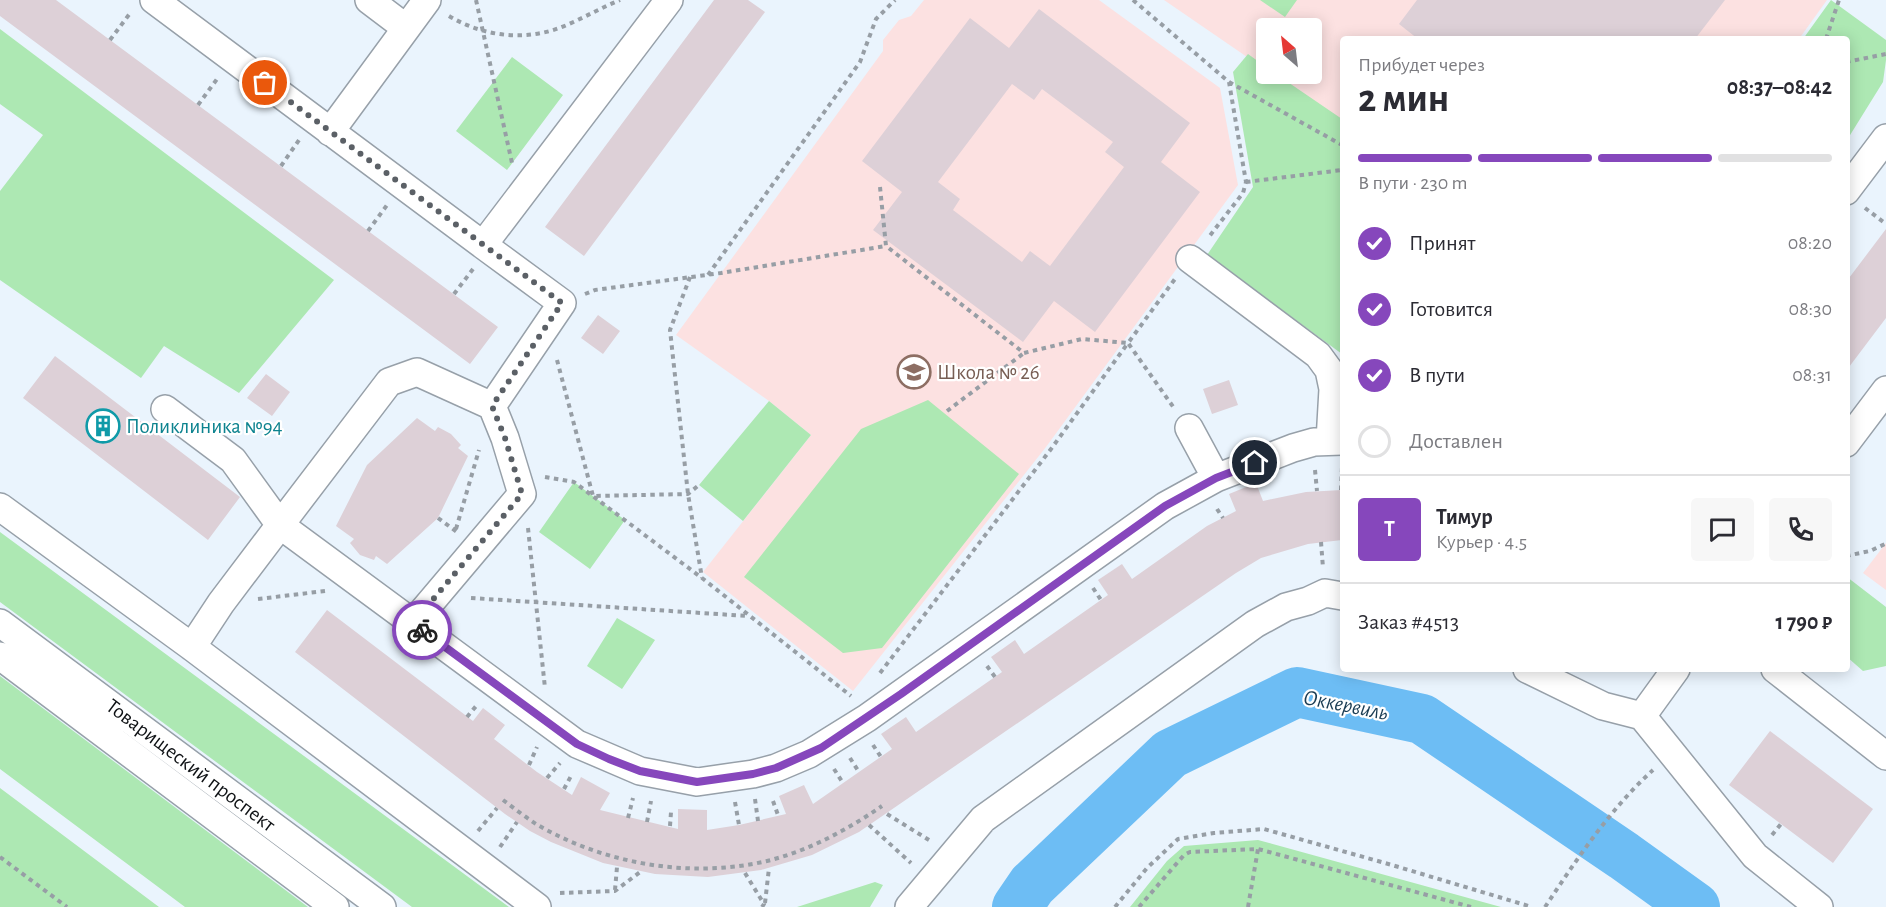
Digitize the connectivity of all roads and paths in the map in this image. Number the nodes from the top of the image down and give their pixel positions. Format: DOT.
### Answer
graph roads {
  1 [pos="369,0"];
  2 [pos="476,0"];
  3 [pos="620,0"];
  4 [pos="669,0"];
  5 [pos="895,0"];
  6 [pos="1133,0"];
  7 [pos="1839,0"];
  8 [pos="426,1"];
  9 [pos="144,4"];
  10 [pos="406,28"];
  11 [pos="483,32"];
  12 [pos="1827,36"];
  13 [pos="110,40"];
  14 [pos="1886,54"];
  15 [pos="1850,61"];
  16 [pos="1229,82"];
  17 [pos="330,132"];
  18 [pos="1886,138"];
  19 [pos="1340,144"];
  20 [pos="511,160"];
  21 [pos="1340,170"];
  22 [pos="1246,182"];
  23 [pos="1850,186"];
  24 [pos="880,187"];
  25 [pos="483,245"];
  26 [pos="886,246"];
  27 [pos="1191,259"];
  28 [pos="708,275"];
  29 [pos="690,277"];
  30 [pos="555,314"];
  31 [pos="1128,343"];
  32 [pos="1024,353"];
  33 [pos="1886,390"];
  34 [pos="492,406"];
  35 [pos="165,409"];
  36 [pos="947,411"];
  37 [pos="1189,428"];
  38 [pos="1850,438"];
  39 [pos="1336,441"];
  40 [pos="540,476"];
  41 [pos="1216,478"];
  42 [pos="699,485"];
  43 [pos="688,494"];
  44 [pos="593,496"];
  45 [pos="0,507"];
  46 [pos="527,519"];
  47 [pos="280,525"];
  48 [pos="455,531"];
  49 [pos="1885,544"];
  50 [pos="1850,555"];
  51 [pos="702,578"];
  52 [pos="362,587"];
  53 [pos="1092,588"];
  54 [pos="435,596"];
  55 [pos="1340,596"];
  56 [pos="1101,600"];
  57 [pos="536,601"];
  58 [pos="221,603"];
  59 [pos="749,616"];
  60 [pos="0,623"];
  61 [pos="413,623"];
  62 [pos="192,647"];
  63 [pos="0,656"];
  64 [pos="986,665"];
  65 [pos="1533,672"];
  66 [pos="1674,672"];
  67 [pos="1779,672"];
  68 [pos="994,677"];
  69 [pos="873,682"];
  70 [pos="477,705"];
  71 [pos="1642,716"];
  72 [pos="467,717"];
  73 [pos="867,718"];
  74 [pos="549,722"];
  75 [pos="872,744"];
  76 [pos="1886,756"];
  77 [pos="881,757"];
  78 [pos="529,765"];
  79 [pos="572,776"];
  80 [pos="564,789"];
  81 [pos="1631,790"];
  82 [pos="503,800"];
  83 [pos="772,801"];
  84 [pos="882,806"];
  85 [pos="497,808"];
  86 [pos="671,812"];
  87 [pos="887,814"];
  88 [pos="778,816"];
  89 [pos="517,822"];
  90 [pos="869,825"];
  91 [pos="670,826"];
  92 [pos="477,831"];
  93 [pos="499,848"];
  94 [pos="1258,849"];
  95 [pos="953,854"];
  96 [pos="0,857"];
  97 [pos="617,867"];
  98 [pos="769,868"];
  99 [pos="640,872"];
  100 [pos="745,873"];
  101 [pos="932,882"];
  102 [pos="615,891"];
  103 [pos="560,893"];
  104 [pos="763,905"];
  105 [pos="67,907"];
  106 [pos="335,907"];
  107 [pos="382,907"];
  108 [pos="537,907"];
  109 [pos="909,907"];
  110 [pos="1115,907"];
  111 [pos="1139,907"];
  112 [pos="1248,907"];
  113 [pos="1471,907"];
  114 [pos="1532,907"];
  115 [pos="1545,907"];
  116 [pos="1819,907"];
  1 -- 10 [label="street"];
  2 -- 11 [label="path"];
  3 -- 11 [label="path"];
  4 -- 25 [label="street"];
  5 -- 28 [label="path"];
  6 -- 16 [label="path"];
  7 -- 12 [label="path"];
  8 -- 10 [label="street"];
  8 -- 11 [label="path"];
  9 -- 13 [label="path"];
  9 -- 17 [label="street"];
  10 -- 17 [label="street"];
  11 -- 20 [label="path"];
  14 -- 15 [label="path"];
  16 -- 19 [label="path"];
  16 -- 22 [label="path"];
  17 -- 25 [label="street"];
  18 -- 23 [label="street"];
  21 -- 22 [label="path"];
  22 -- 27 [label="path"];
  24 -- 26 [label="path"];
  25 -- 30 [label="street"];
  26 -- 28 [label="path"];
  26 -- 32 [label="path"];
  27 -- 31 [label="path"];
  27 -- 39 [label="street"];
  28 -- 29 [label="path"];
  29 -- 30 [label="path"];
  29 -- 43 [label="path"];
  30 -- 34 [label="street"];
  30 -- 44 [label="path"];
  31 -- 32 [label="path"];
  31 -- 37 [label="path"];
  31 -- 69 [label="path"];
  32 -- 36 [label="path"];
  33 -- 38 [label="street"];
  34 -- 47 [label="street"];
  34 -- 48 [label="path"];
  34 -- 54 [label="street"];
  35 -- 47 [label="street"];
  37 -- 41 [label="street"];
  39 -- 41 [label="street"];
  40 -- 44 [label="path"];
  41 -- 73 [label="street"];
  42 -- 43 [label="path"];
  43 -- 44 [label="path"];
  43 -- 51 [label="path"];
  44 -- 51 [label="path"];
  45 -- 62 [label="street"];
  46 -- 57 [label="path"];
  47 -- 52 [label="street"];
  47 -- 58 [label="street"];
  49 -- 50 [label="path"];
  51 -- 59 [label="path"];
  52 -- 58 [label="path"];
  52 -- 61 [label="street"];
  53 -- 56 [label="path"];
  54 -- 57 [label="path"];
  54 -- 61 [label="street"];
  55 -- 95 [label="street"];
  57 -- 59 [label="path"];
  57 -- 74 [label="path"];
  58 -- 62 [label="street"];
  59 -- 73 [label="path"];
  60 -- 107 [label="street, Товарищеский проспект"];
  61 -- 74 [label="street"];
  62 -- 108 [label="street"];
  63 -- 106 [label="street, Товарищеский проспект"];
  64 -- 68 [label="path"];
  65 -- 71 [label="street"];
  66 -- 71 [label="street"];
  67 -- 76 [label="street"];
  70 -- 72 [label="path"];
  71 -- 116 [label="street"];
  73 -- 74 [label="street"];
  74 -- 78 [label="path"];
  75 -- 77 [label="path"];
  79 -- 80 [label="path"];
  81 -- 115 [label="path"];
  82 -- 84 [label="path"];
  83 -- 88 [label="path"];
  85 -- 92 [label="path"];
  86 -- 91 [label="path"];
  87 -- 95 [label="path"];
  89 -- 93 [label="path"];
  90 -- 101 [label="path"];
  94 -- 111 [label="path"];
  94 -- 112 [label="path"];
  94 -- 113 [label="path"];
  95 -- 101 [label="street"];
  96 -- 105 [label="path"];
  97 -- 102 [label="path"];
  98 -- 104 [label="path"];
  99 -- 102 [label="path"];
  100 -- 104 [label="path"];
  101 -- 109 [label="street"];
  102 -- 103 [label="path"];
  110 -- 114 [label="path"];
}
